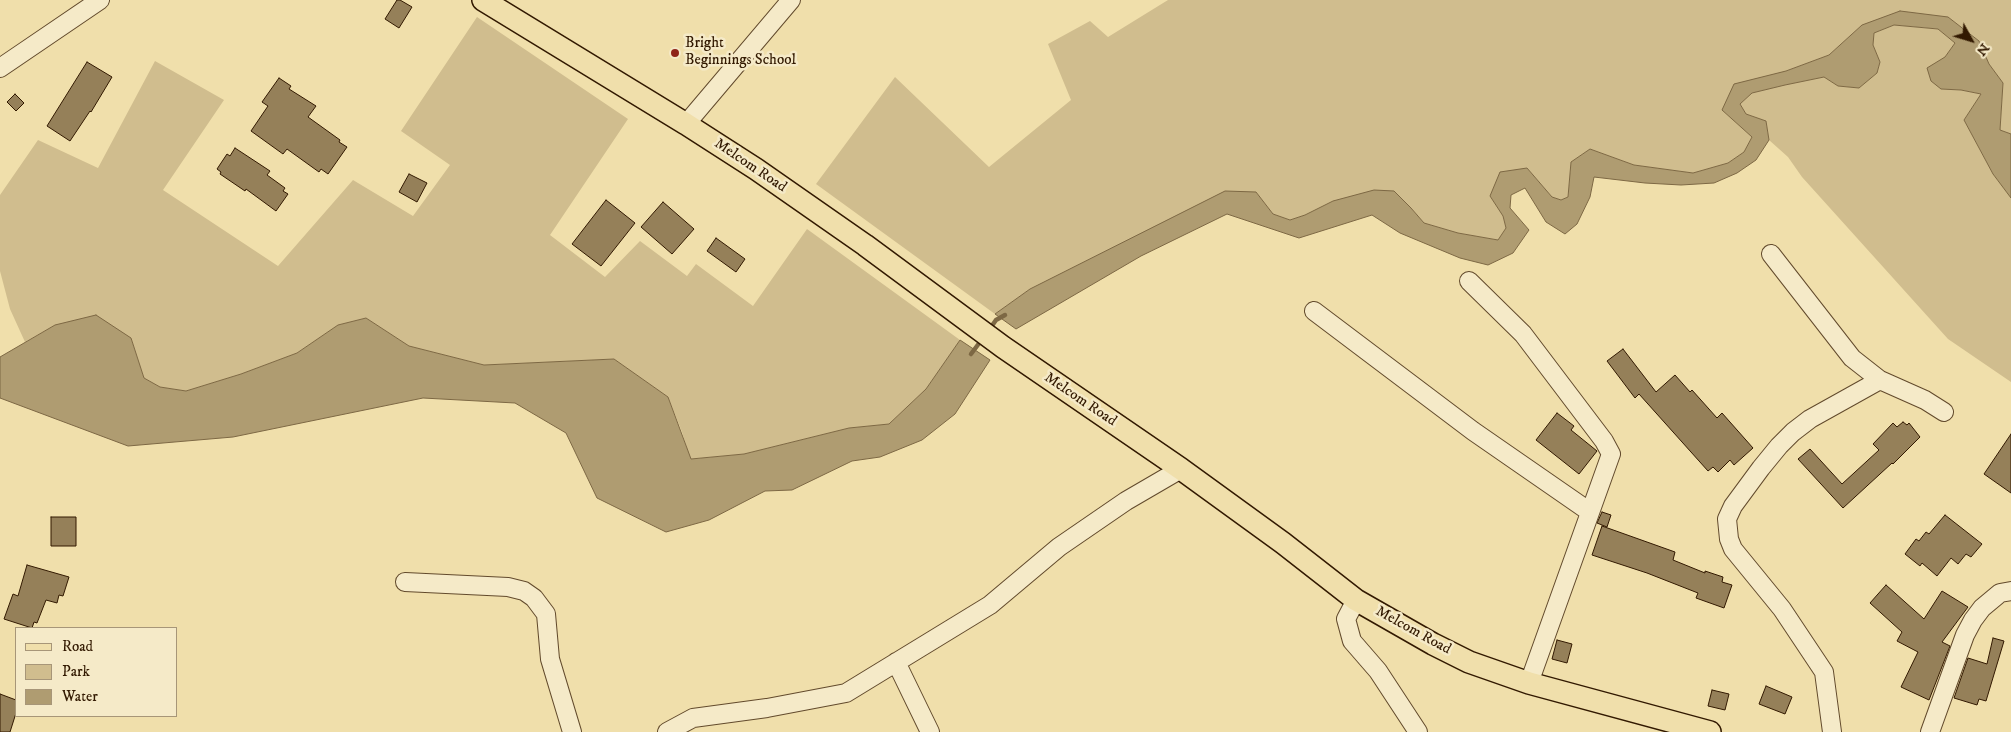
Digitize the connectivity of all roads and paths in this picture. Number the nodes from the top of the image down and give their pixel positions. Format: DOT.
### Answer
graph roads {
  1 [pos="100,0"];
  2 [pos="483,0"];
  3 [pos="792,0"];
  4 [pos="0,68"];
  5 [pos="686,124"];
  6 [pos="1771,254"];
  7 [pos="1469,281"];
  8 [pos="1314,311"];
  9 [pos="1880,380"];
  10 [pos="1944,412"];
  11 [pos="1180,469"];
  12 [pos="1590,512"];
  13 [pos="405,582"];
  14 [pos="2011,591"];
  15 [pos="1356,600"];
  16 [pos="896,662"];
  17 [pos="1529,683"];
  18 [pos="572,732"];
  19 [pos="667,732"];
  20 [pos="930,732"];
  21 [pos="1418,732"];
  22 [pos="1710,732"];
  23 [pos="1832,732"];
  24 [pos="1930,732"];
  1 -- 4 [label="street"];
  2 -- 5 [label="main road, Melcom Road"];
  3 -- 5 [label="street"];
  5 -- 11 [label="main road, Melcom Road"];
  6 -- 9 [label="street"];
  7 -- 12 [label="street"];
  8 -- 12 [label="street"];
  9 -- 10 [label="street"];
  9 -- 23 [label="street"];
  11 -- 15 [label="main road, Melcom Road"];
  11 -- 16 [label="street"];
  12 -- 17 [label="street"];
  13 -- 18 [label="street"];
  14 -- 24 [label="street"];
  15 -- 17 [label="main road, Melcom Road"];
  15 -- 21 [label="street"];
  16 -- 19 [label="street"];
  16 -- 20 [label="street"];
  17 -- 22 [label="main road, Melcom Road"];
}
